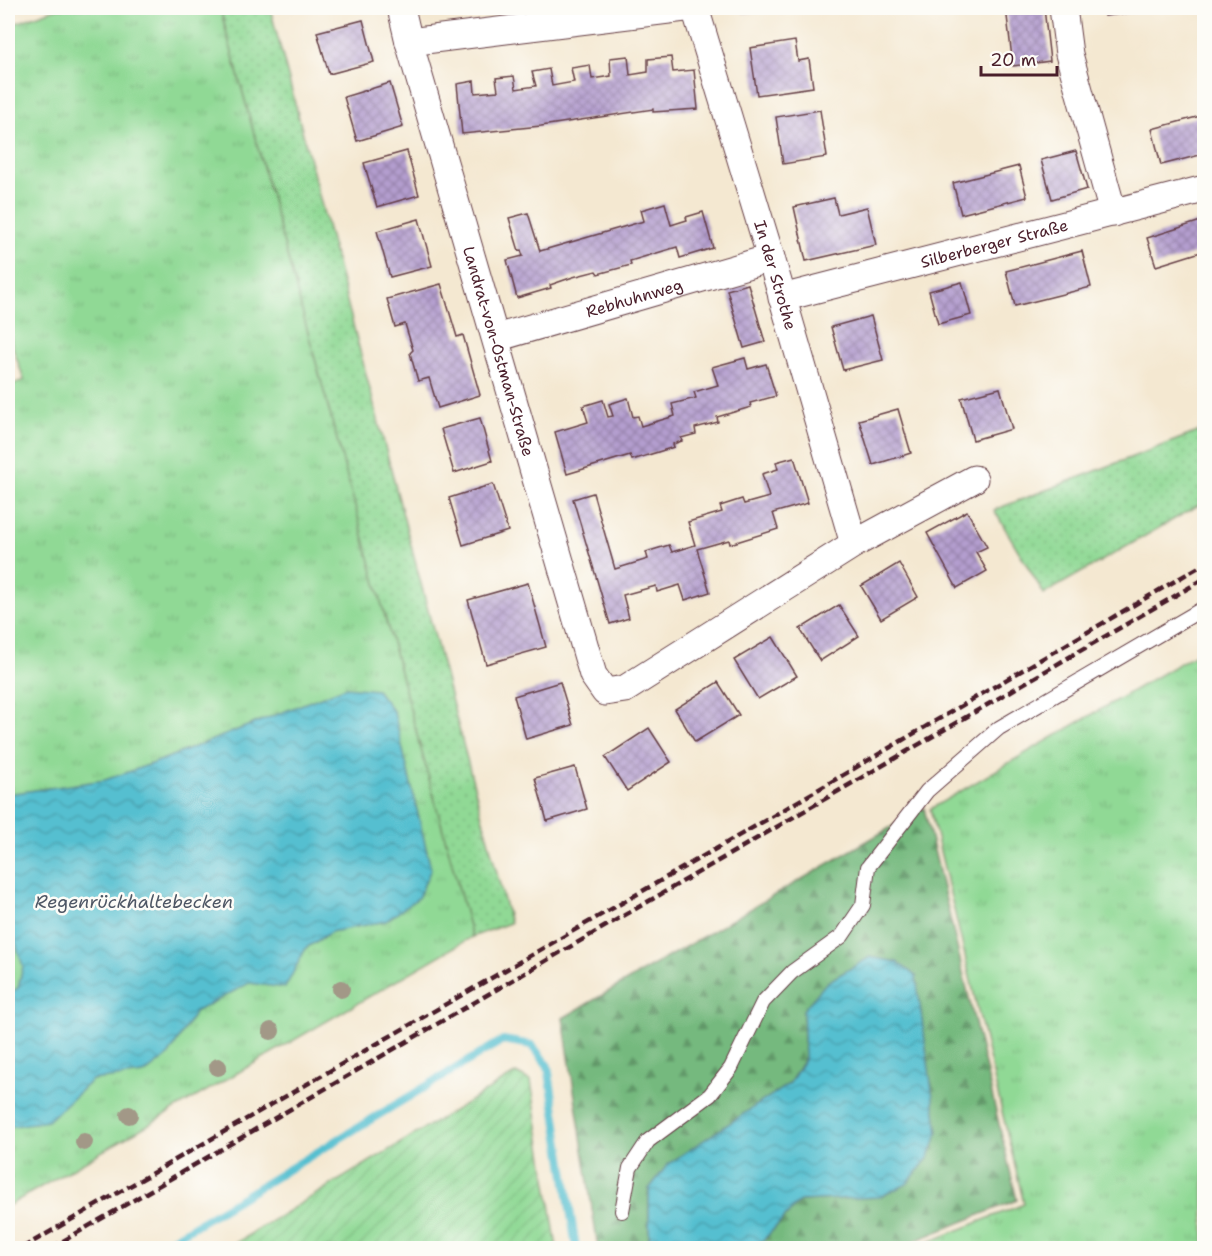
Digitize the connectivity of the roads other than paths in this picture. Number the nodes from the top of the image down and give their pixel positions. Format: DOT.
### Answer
graph roads {
  1 [pos="401,8"];
  2 [pos="685,8"];
  3 [pos="695,8"];
  4 [pos="1062,8"];
  5 [pos="409,42"];
  6 [pos="1204,189"];
  7 [pos="1113,213"];
  8 [pos="771,258"];
  9 [pos="782,298"];
  10 [pos="496,338"];
  11 [pos="975,479"];
  12 [pos="854,544"];
  13 [pos="1204,608"];
  14 [pos="622,1211"];
  1 -- 5 [label="street, Landrat-von-Ostman-Straße"];
  2 -- 5 [label="street"];
  3 -- 8 [label="street, In der Strothe"];
  4 -- 7 [label="street"];
  5 -- 10 [label="street, Landrat-von-Ostman-Straße"];
  6 -- 7 [label="street, Silberberger Straße"];
  7 -- 9 [label="street, Silberberger Straße"];
  8 -- 9 [label="street, In der Strothe"];
  8 -- 10 [label="street, Rebhuhnweg"];
  9 -- 12 [label="street, In der Strothe"];
  10 -- 12 [label="street, Landrat-von-Ostman-Straße"];
  11 -- 12 [label="street"];
  13 -- 14 [label="lane"];
}
